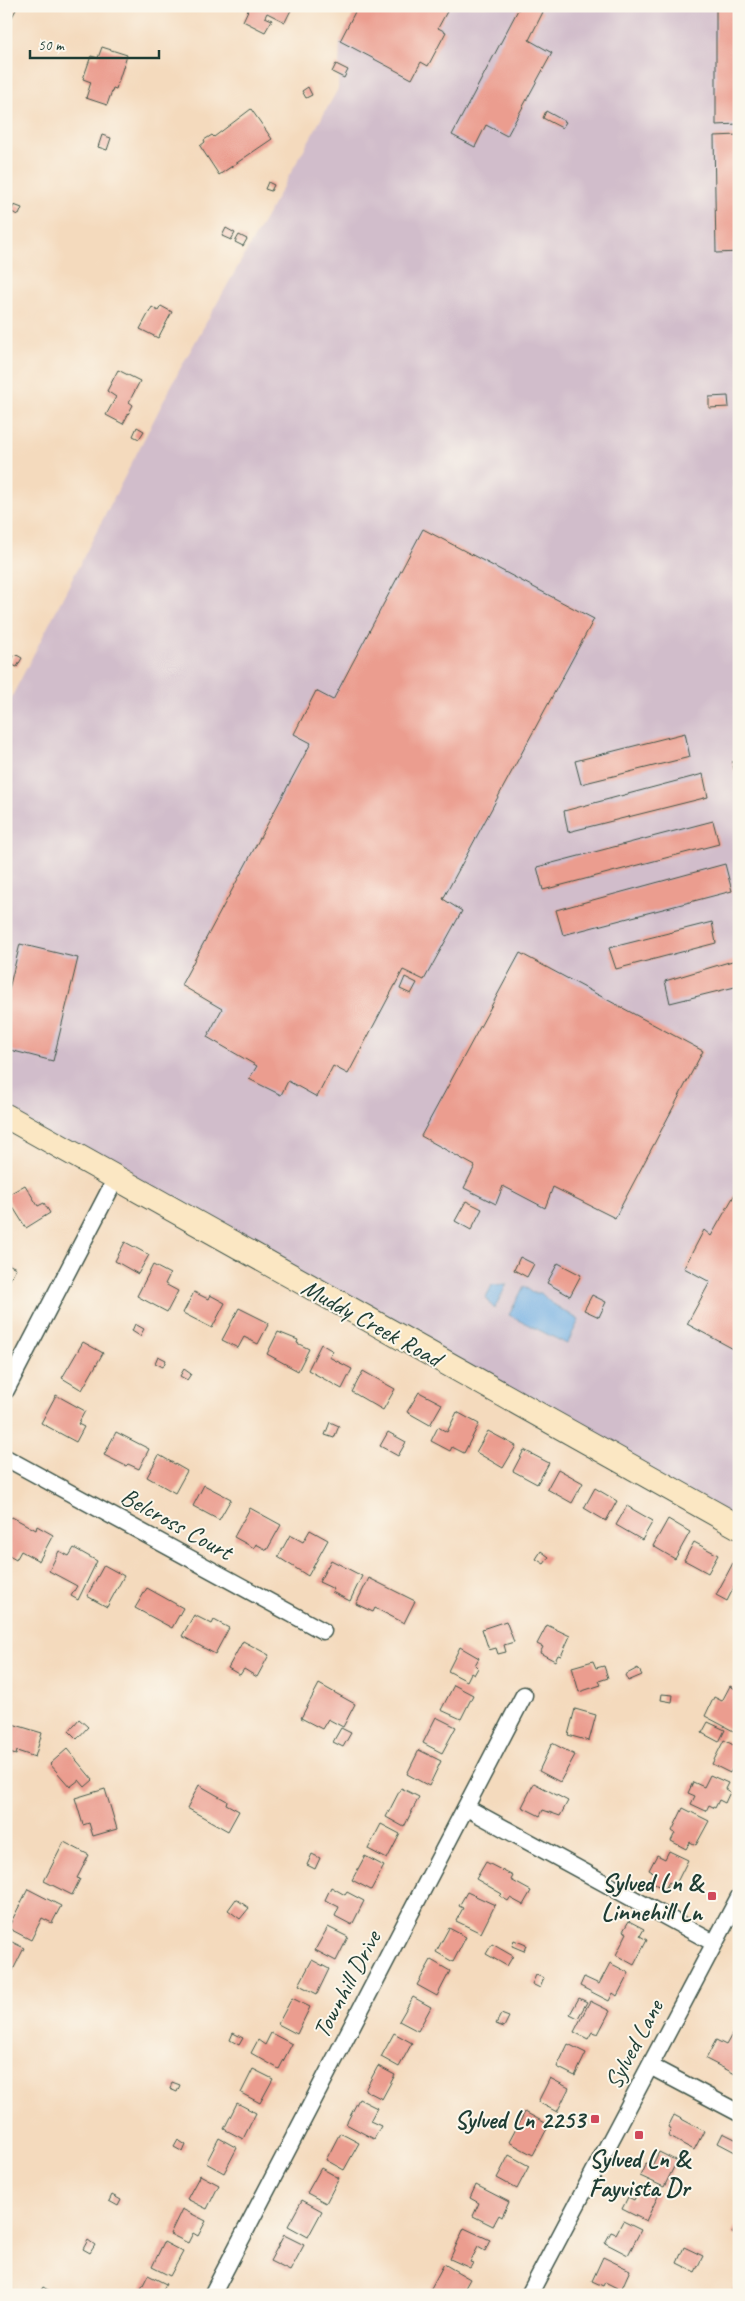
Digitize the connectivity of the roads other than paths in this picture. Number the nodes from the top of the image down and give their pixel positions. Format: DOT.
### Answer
graph roads {
  1 [pos="6,1116"];
  2 [pos="116,1178"];
  3 [pos="6,1390"];
  4 [pos="6,1458"];
  5 [pos="739,1527"];
  6 [pos="323,1631"];
  7 [pos="524,1695"];
  8 [pos="467,1808"];
  9 [pos="739,1897"];
  10 [pos="714,1943"];
  11 [pos="650,2066"];
  12 [pos="739,2113"];
  13 [pos="212,2295"];
  14 [pos="529,2295"];
  1 -- 2 [label="street, Muddy Creek Road"];
  2 -- 3 [label="street"];
  2 -- 5 [label="street, Muddy Creek Road"];
  4 -- 6 [label="street, Belcross Court"];
  7 -- 8 [label="street, Townhill Drive"];
  8 -- 10 [label="street"];
  8 -- 13 [label="street, Townhill Drive"];
  9 -- 10 [label="street, Sylved Lane"];
  10 -- 11 [label="street, Sylved Lane"];
  11 -- 12 [label="street"];
  11 -- 14 [label="street, Sylved Lane"];
}
